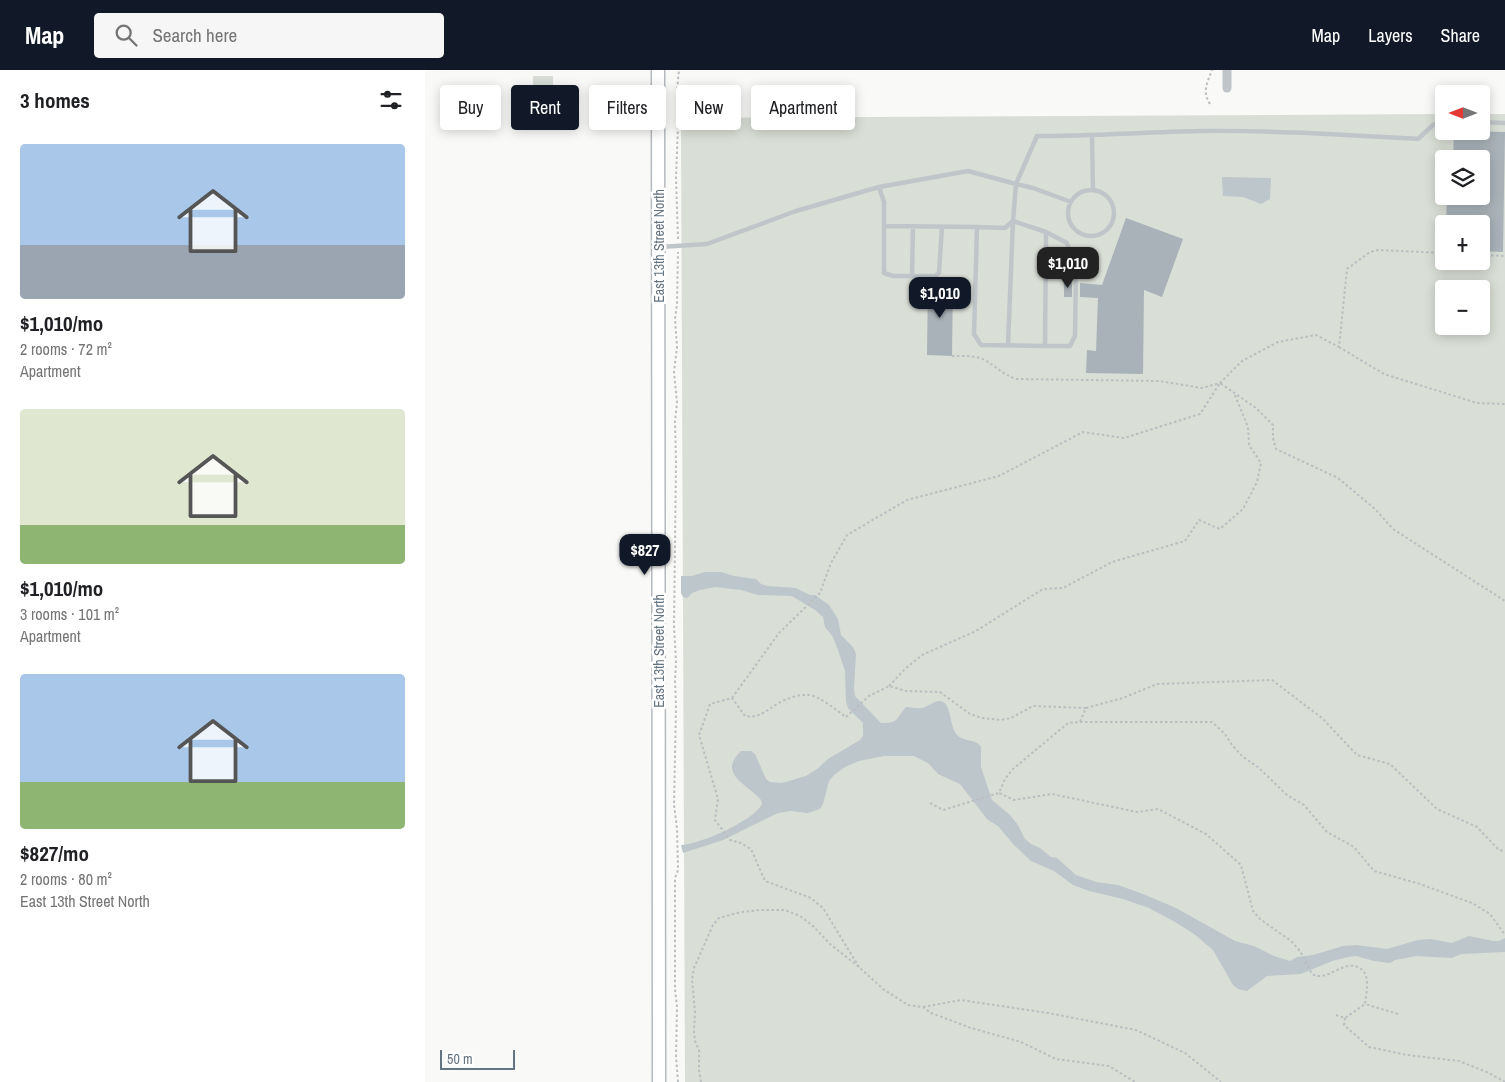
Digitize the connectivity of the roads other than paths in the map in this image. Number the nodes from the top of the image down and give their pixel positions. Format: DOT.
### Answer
graph roads {
  1 [pos="659,70"];
  2 [pos="1227,70"];
  3 [pos="1227,88"];
  4 [pos="1490,122"];
  5 [pos="1505,123"];
  6 [pos="1435,124"];
  7 [pos="1093,136"];
  8 [pos="1016,184"];
  9 [pos="879,188"];
  10 [pos="1093,190"];
  11 [pos="1071,202"];
  12 [pos="1013,221"];
  13 [pos="884,226"];
  14 [pos="913,226"];
  15 [pos="942,227"];
  16 [pos="977,227"];
  17 [pos="1046,232"];
  18 [pos="659,247"];
  19 [pos="912,276"];
  20 [pos="1008,345"];
  21 [pos="1045,346"];
  22 [pos="659,1082"];
  1 -- 18 [label="main road, East 13th Street North"];
  2 -- 3 [label="street"];
  4 -- 5 [label="lane"];
  6 -- 7 [label="lane"];
  7 -- 8 [label="lane"];
  7 -- 10 [label="lane"];
  8 -- 9 [label="lane"];
  8 -- 11 [label="lane"];
  8 -- 12 [label="lane"];
  9 -- 13 [label="lane"];
  9 -- 18 [label="lane"];
  10 -- 11 [label="lane"];
  10 -- 11 [label="lane"];
  12 -- 16 [label="lane"];
  12 -- 17 [label="lane"];
  12 -- 20 [label="lane"];
  13 -- 14 [label="lane"];
  13 -- 19 [label="lane"];
  14 -- 15 [label="lane"];
  14 -- 19 [label="lane"];
  15 -- 16 [label="lane"];
  15 -- 19 [label="lane"];
  16 -- 20 [label="lane"];
  17 -- 21 [label="lane"];
  17 -- 21 [label="lane"];
  18 -- 22 [label="main road, East 13th Street North"];
  20 -- 21 [label="lane"];
}
